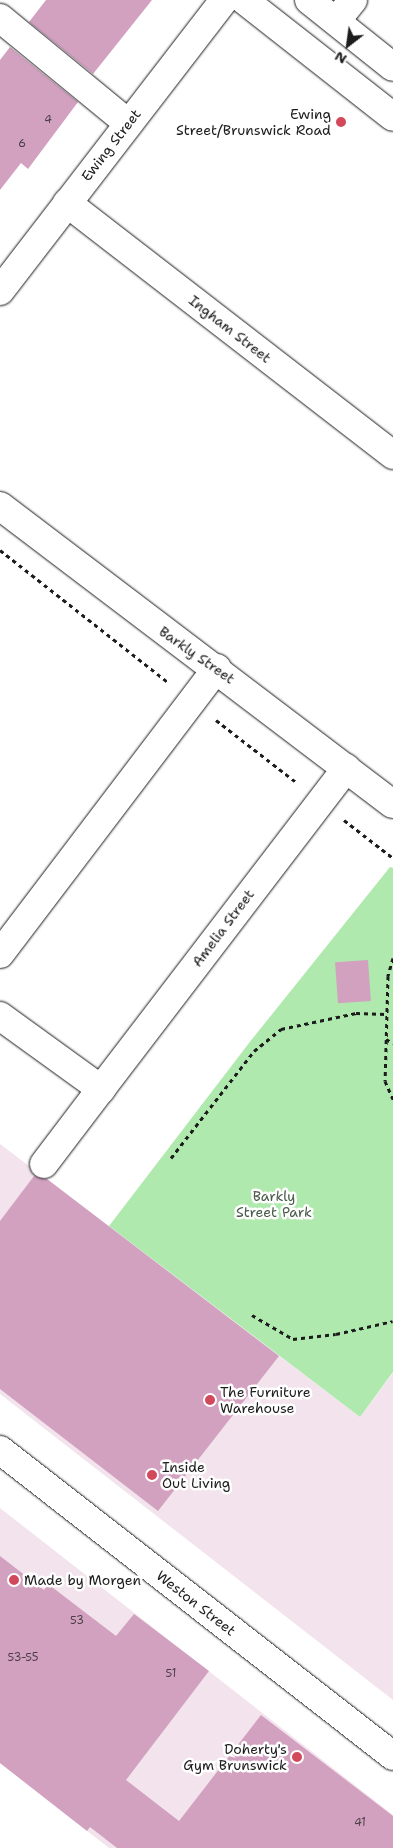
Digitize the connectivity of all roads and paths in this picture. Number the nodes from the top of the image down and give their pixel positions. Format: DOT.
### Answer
graph roads {
  1 [pos="224,0"];
  2 [pos="244,0"];
  3 [pos="309,0"];
  4 [pos="353,0"];
  5 [pos="0,18"];
  6 [pos="336,21"];
  7 [pos="393,67"];
  8 [pos="393,117"];
  9 [pos="128,123"];
  10 [pos="67,203"];
  11 [pos="0,291"];
  12 [pos="393,455"];
  13 [pos="0,506"];
  14 [pos="217,668"];
  15 [pos="346,768"];
  16 [pos="393,804"];
  17 [pos="0,954"];
  18 [pos="393,958"];
  19 [pos="386,1014"];
  20 [pos="0,1016"];
  21 [pos="385,1038"];
  22 [pos="393,1043"];
  23 [pos="101,1089"];
  24 [pos="393,1099"];
  25 [pos="170,1158"];
  26 [pos="44,1164"];
  27 [pos="252,1315"];
  28 [pos="393,1321"];
  29 [pos="0,1450"];
  30 [pos="393,1756"];
  1 -- 9 [label="street, Ewing Street"];
  2 -- 8 [label="street"];
  3 -- 6 [label="street"];
  4 -- 6 [label="street"];
  5 -- 9 [label="street"];
  6 -- 7 [label="street"];
  9 -- 10 [label="street, Ewing Street"];
  10 -- 11 [label="street, Ewing Street"];
  10 -- 12 [label="street, Ingham Street"];
  13 -- 14 [label="street, Barkly Street"];
  14 -- 15 [label="street, Barkly Street"];
  14 -- 17 [label="street"];
  15 -- 16 [label="street, Barkly Street"];
  15 -- 23 [label="street, Amelia Street"];
  18 -- 19 [label="path"];
  19 -- 21 [label="path"];
  19 -- 25 [label="path"];
  20 -- 23 [label="street"];
  21 -- 22 [label="path"];
  21 -- 24 [label="path"];
  23 -- 26 [label="street, Amelia Street"];
  27 -- 28 [label="path"];
  29 -- 30 [label="street, Weston Street"];
}
